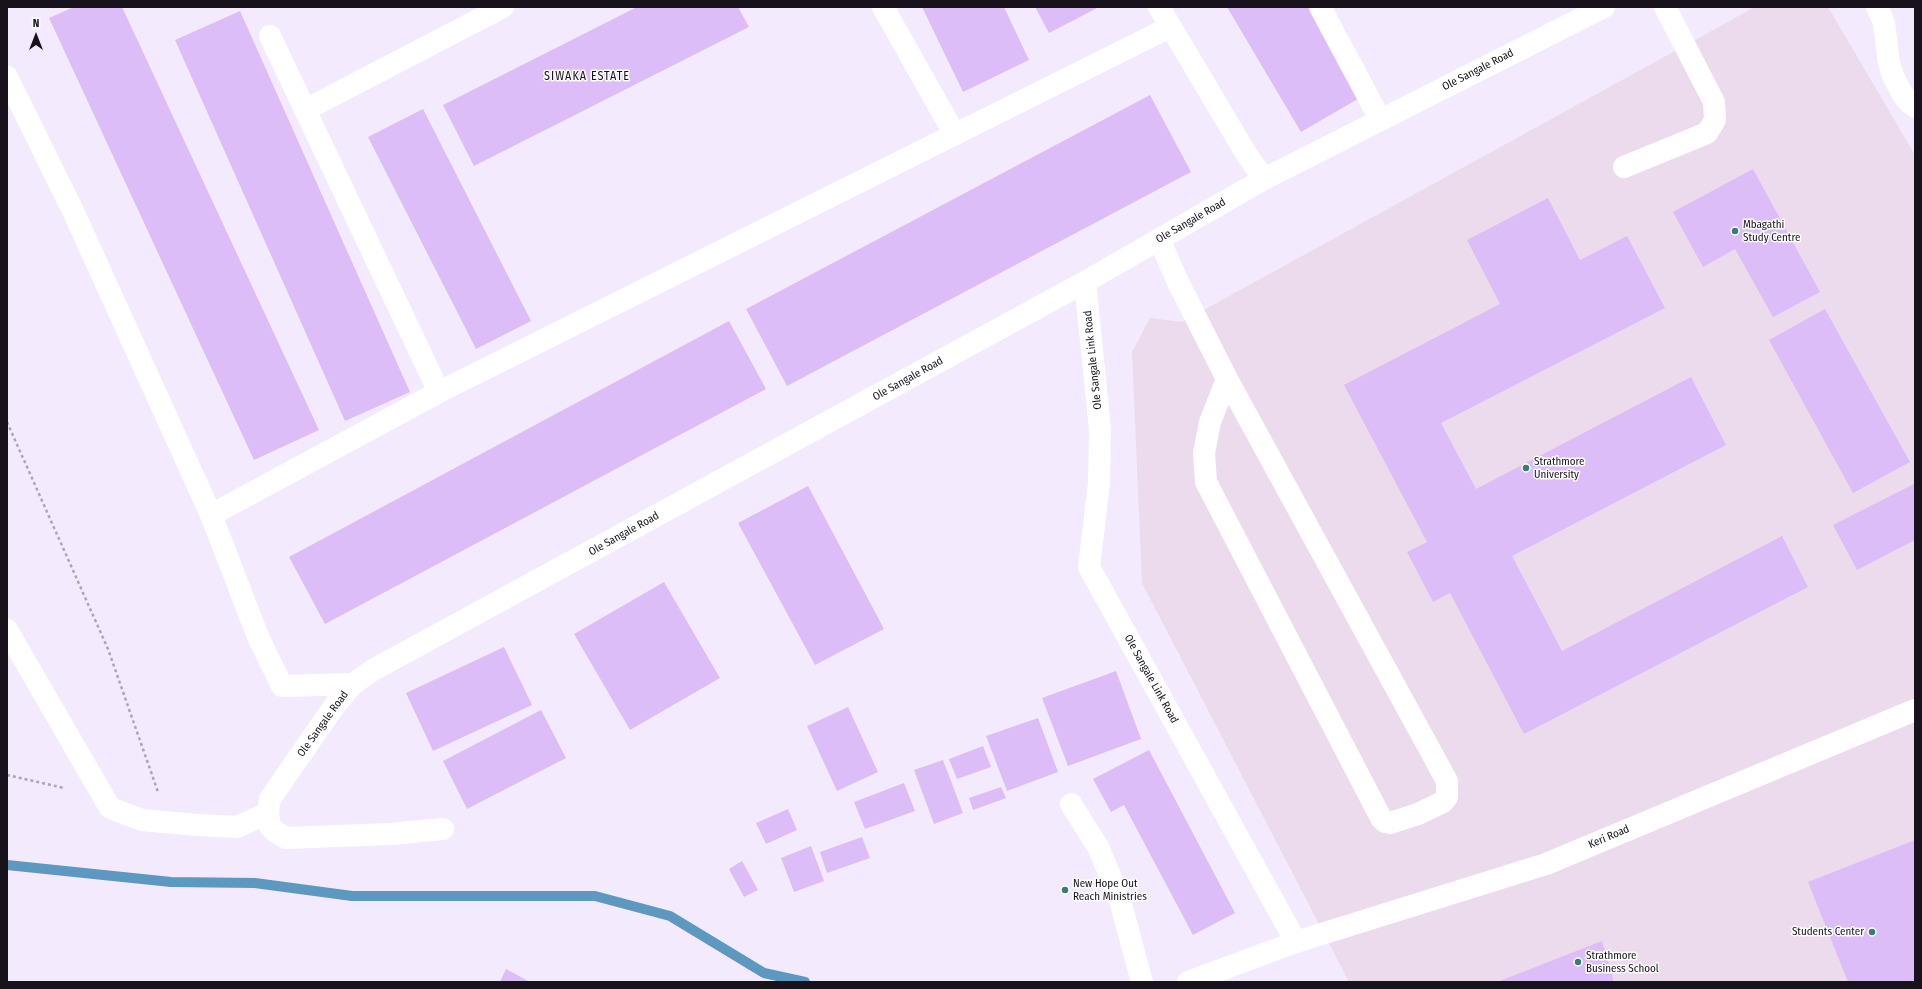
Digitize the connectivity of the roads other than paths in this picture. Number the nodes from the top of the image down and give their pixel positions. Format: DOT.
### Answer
graph roads {
  1 [pos="503,7"];
  2 [pos="883,7"];
  3 [pos="1159,7"];
  4 [pos="1320,7"];
  5 [pos="1604,7"];
  6 [pos="1665,7"];
  7 [pos="1877,7"];
  8 [pos="1170,27"];
  9 [pos="270,36"];
  10 [pos="7,77"];
  11 [pos="1915,107"];
  12 [pos="305,110"];
  13 [pos="1380,119"];
  14 [pos="955,134"];
  15 [pos="1624,167"];
  16 [pos="1264,179"];
  17 [pos="1159,239"];
  18 [pos="1085,282"];
  19 [pos="1227,378"];
  20 [pos="438,392"];
  21 [pos="210,515"];
  22 [pos="7,630"];
  23 [pos="352,684"];
  24 [pos="1915,710"];
  25 [pos="1071,804"];
  26 [pos="268,812"];
  27 [pos="442,829"];
  28 [pos="1296,942"];
  29 [pos="1193,981"];
  30 [pos="1142,982"];
  1 -- 12 [label="street"];
  2 -- 14 [label="street"];
  3 -- 8 [label="street"];
  4 -- 13 [label="street"];
  5 -- 13 [label="street, Ole Sangale Road"];
  6 -- 15 [label="street"];
  7 -- 11 [label="street"];
  8 -- 14 [label="street"];
  8 -- 16 [label="street"];
  9 -- 12 [label="street"];
  10 -- 21 [label="street"];
  12 -- 20 [label="street"];
  13 -- 16 [label="street, Ole Sangale Road"];
  14 -- 20 [label="street"];
  16 -- 17 [label="street, Ole Sangale Road"];
  17 -- 18 [label="street, Ole Sangale Road"];
  17 -- 19 [label="street"];
  18 -- 23 [label="street, Ole Sangale Road"];
  18 -- 28 [label="street, Ole Sangale Link Road"];
  19 -- 19 [label="street"];
  20 -- 21 [label="street"];
  21 -- 23 [label="street"];
  22 -- 26 [label="street"];
  23 -- 26 [label="street, Ole Sangale Road"];
  24 -- 28 [label="street, Keri Road"];
  25 -- 30 [label="street"];
  26 -- 27 [label="street"];
  28 -- 29 [label="street"];
}
